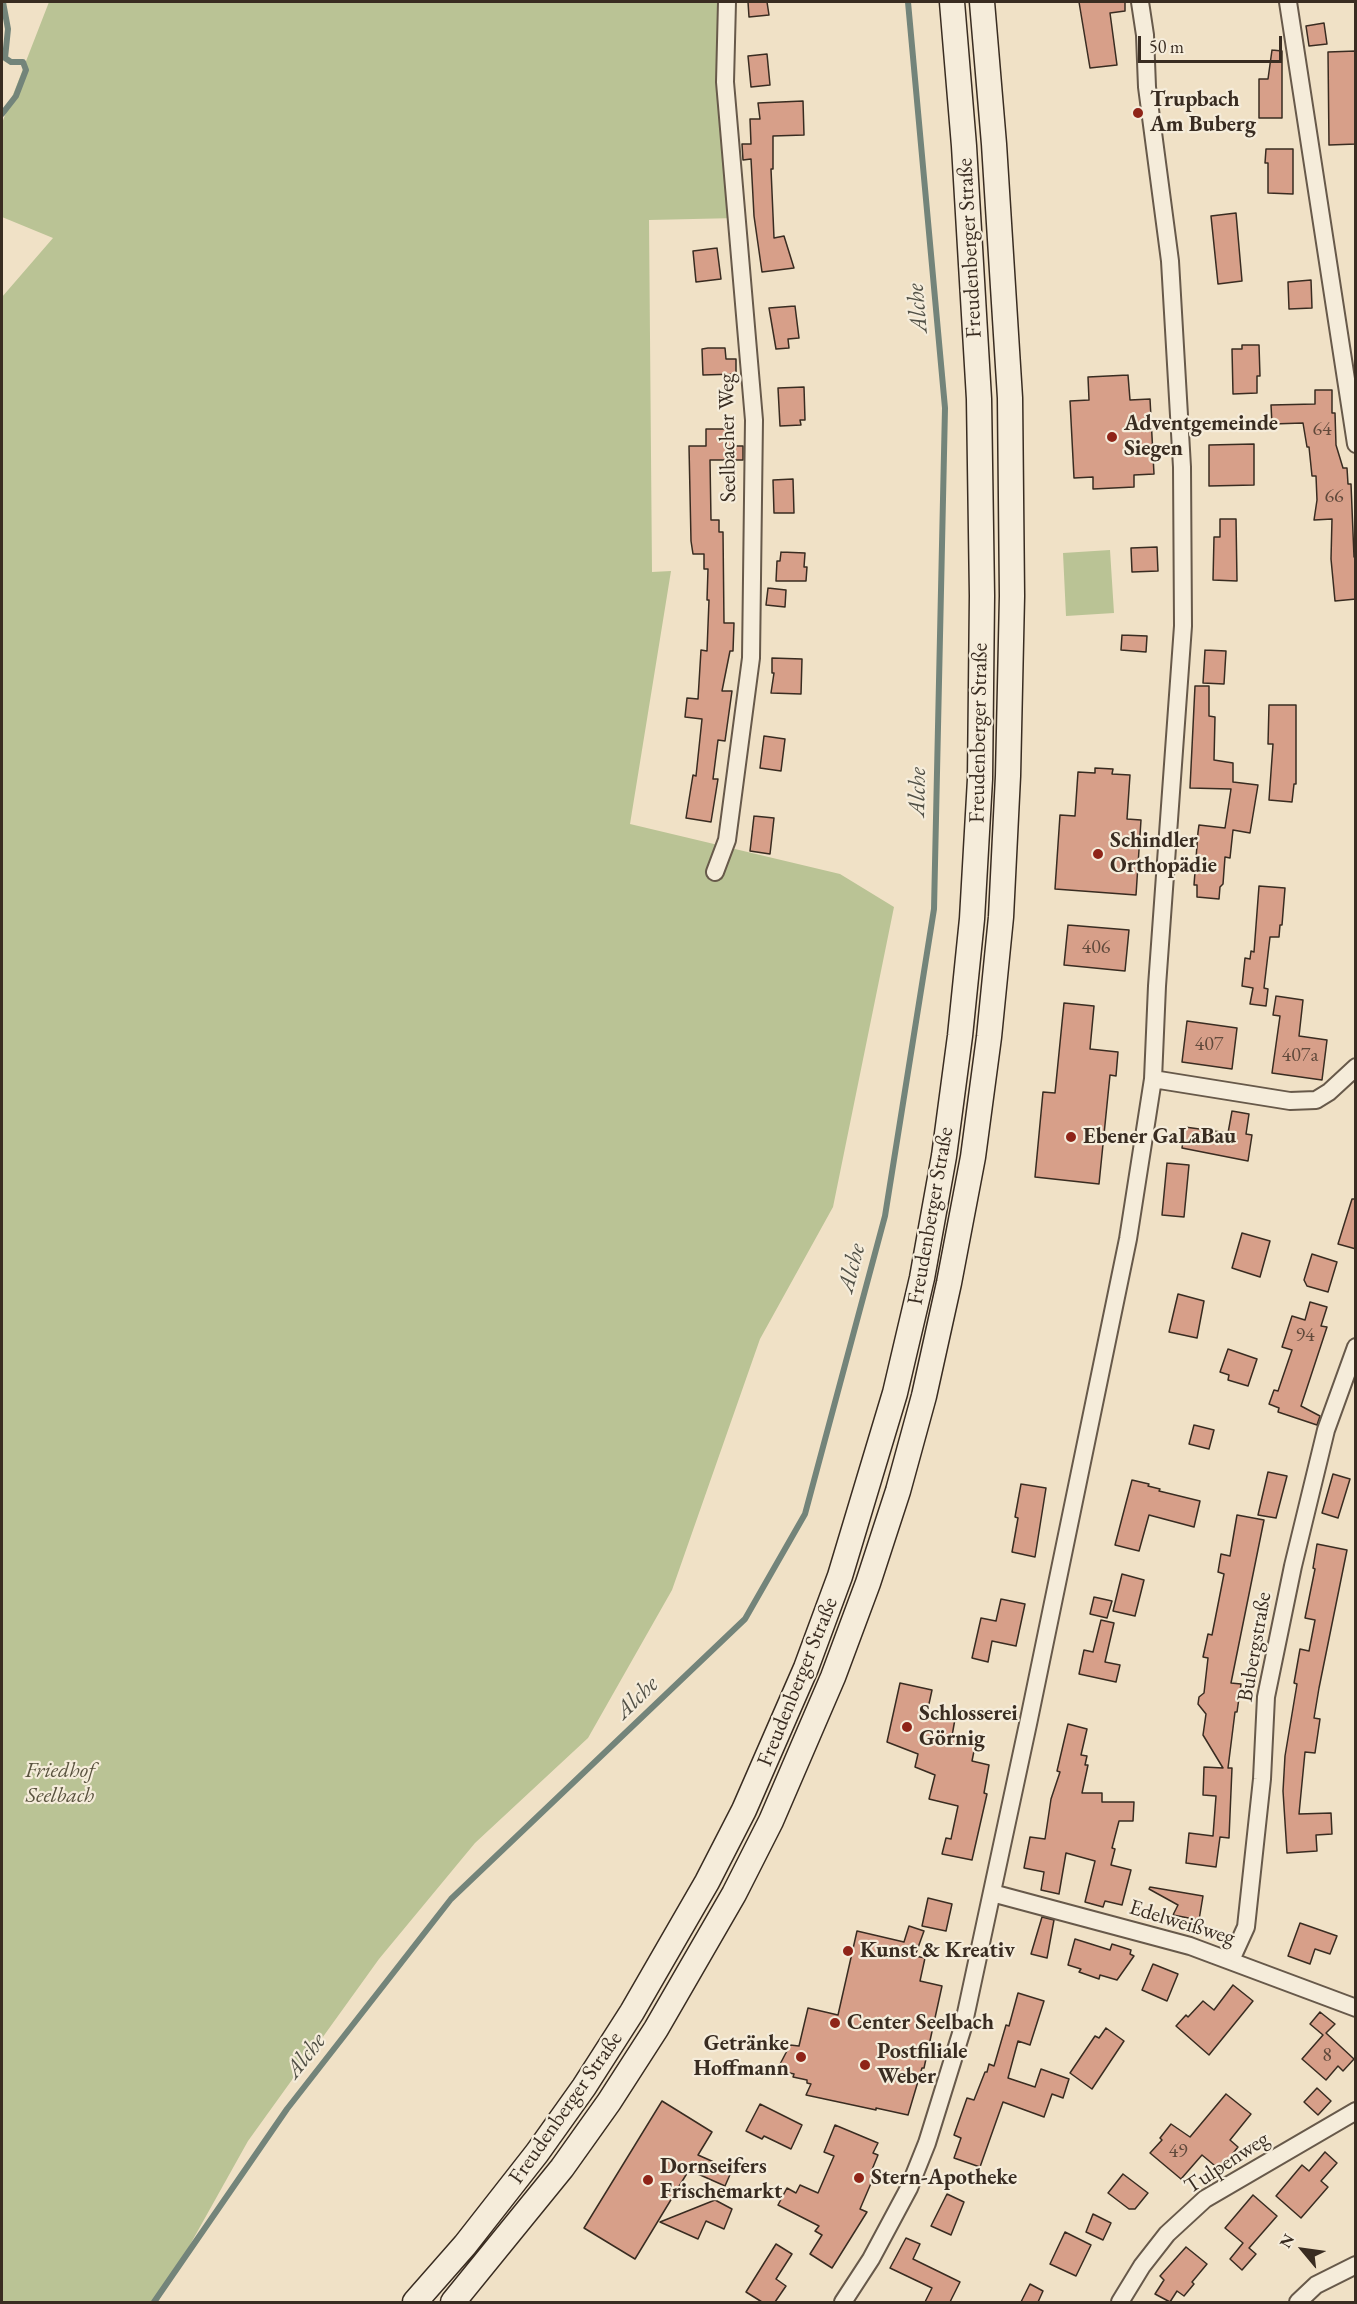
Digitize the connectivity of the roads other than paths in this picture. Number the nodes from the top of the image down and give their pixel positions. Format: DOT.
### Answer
graph roads {
  1 [pos="728,2"];
  2 [pos="952,2"];
  3 [pos="982,2"];
  4 [pos="1140,2"];
  5 [pos="1288,2"];
  6 [pos="1356,444"];
  7 [pos="716,872"];
  8 [pos="1356,1067"];
  9 [pos="1153,1079"];
  10 [pos="1356,1347"];
  11 [pos="992,1893"];
  12 [pos="1230,1960"];
  13 [pos="1356,2008"];
  14 [pos="1356,2111"];
  15 [pos="1356,2265"];
  16 [pos="415,2302"];
  17 [pos="453,2302"];
  18 [pos="843,2302"];
  19 [pos="1120,2302"];
  20 [pos="1298,2302"];
  1 -- 7 [label="street, Seelbacher Weg"];
  2 -- 16 [label="main road, Freudenberger Straße"];
  3 -- 17 [label="main road, Freudenberger Straße"];
  4 -- 9 [label="street"];
  5 -- 6 [label="street"];
  8 -- 9 [label="street"];
  9 -- 11 [label="street"];
  10 -- 12 [label="street, Bubergstraße"];
  11 -- 12 [label="street, Edelweißweg"];
  11 -- 18 [label="street"];
  12 -- 13 [label="street, Edelweißweg"];
  14 -- 19 [label="street, Tulpenweg"];
  15 -- 20 [label="street"];
}
